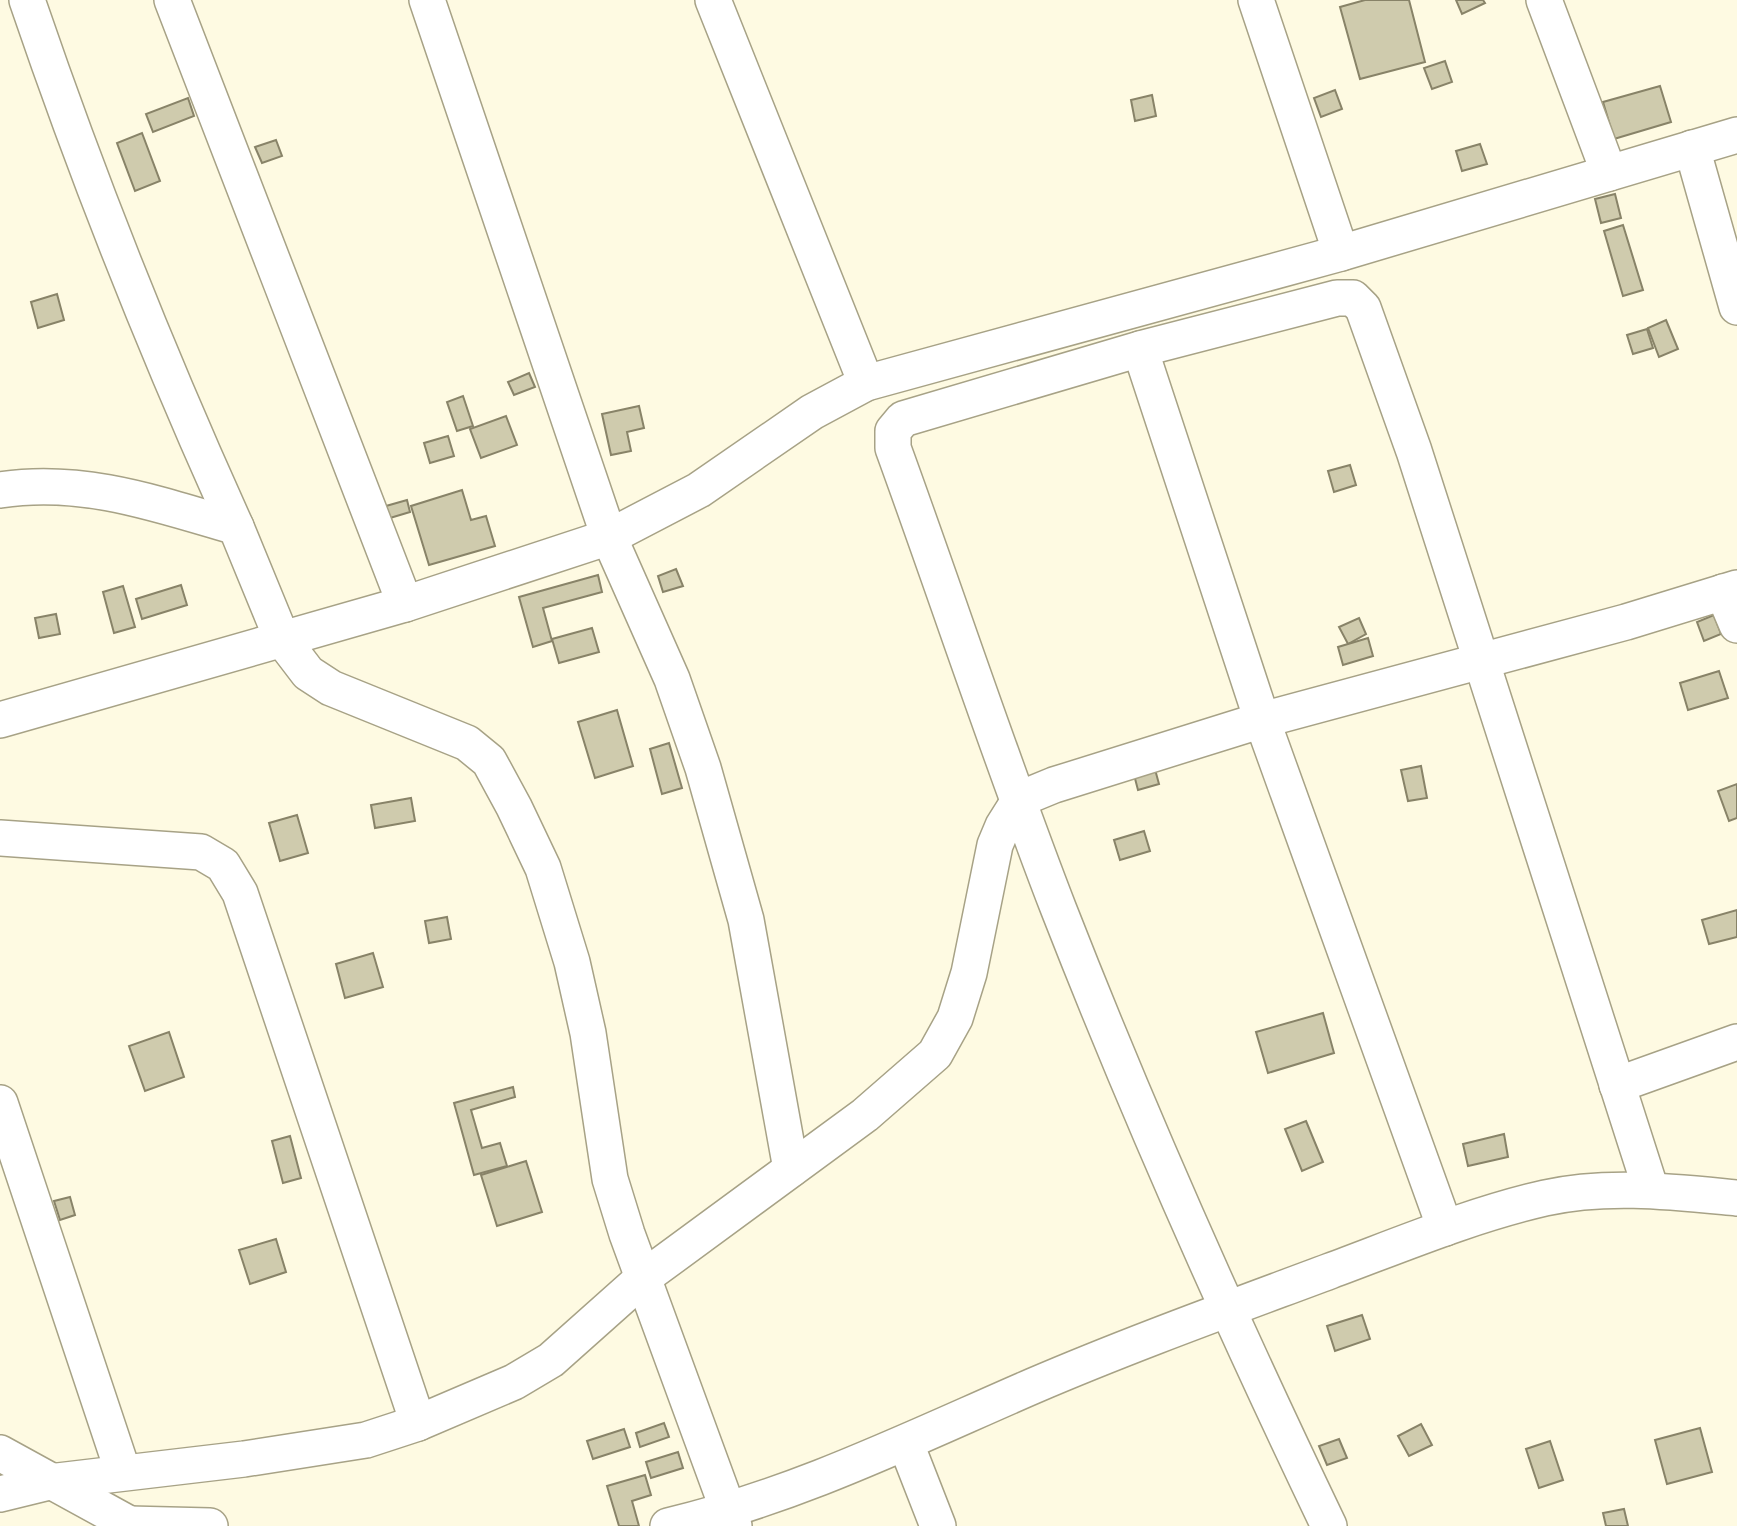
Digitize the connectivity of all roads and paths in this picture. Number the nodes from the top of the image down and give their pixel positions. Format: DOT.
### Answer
graph roads {
  1 [pos="27,0"];
  2 [pos="172,0"];
  3 [pos="427,0"];
  4 [pos="713,0"];
  5 [pos="1256,0"];
  6 [pos="1544,0"];
  7 [pos="1737,135"];
  8 [pos="1692,148"];
  9 [pos="1609,173"];
  10 [pos="1341,253"];
  11 [pos="1737,307"];
  12 [pos="1140,349"];
  13 [pos="866,383"];
  14 [pos="0,490"];
  15 [pos="236,527"];
  16 [pos="609,537"];
  17 [pos="1730,590"];
  18 [pos="405,604"];
  19 [pos="1737,625"];
  20 [pos="282,639"];
  21 [pos="1480,662"];
  22 [pos="0,720"];
  23 [pos="1262,720"];
  24 [pos="1020,799"];
  25 [pos="0,838"];
  26 [pos="1737,1042"];
  27 [pos="1617,1085"];
  28 [pos="0,1102"];
  29 [pos="791,1169"];
  30 [pos="1651,1190"];
  31 [pos="1737,1198"];
  32 [pos="1445,1228"];
  33 [pos="643,1278"];
  34 [pos="1226,1311"];
  35 [pos="418,1423"];
  36 [pos="906,1444"];
  37 [pos="0,1453"];
  38 [pos="124,1472"];
  39 [pos="49,1482"];
  40 [pos="0,1494"];
  41 [pos="731,1519"];
  42 [pos="131,1525"];
  43 [pos="210,1526"];
  44 [pos="668,1526"];
  45 [pos="938,1526"];
  46 [pos="1329,1526"];
  1 -- 15 [label="street"];
  2 -- 18 [label="street"];
  3 -- 16 [label="street"];
  4 -- 13 [label="street"];
  5 -- 10 [label="street"];
  6 -- 9 [label="street"];
  7 -- 8 [label="street"];
  8 -- 9 [label="street"];
  8 -- 11 [label="street"];
  9 -- 10 [label="street"];
  10 -- 13 [label="street"];
  12 -- 21 [label="street"];
  12 -- 23 [label="street"];
  12 -- 24 [label="street"];
  13 -- 16 [label="street"];
  14 -- 15 [label="street"];
  15 -- 20 [label="street"];
  16 -- 18 [label="street"];
  16 -- 29 [label="street"];
  17 -- 19 [label="street"];
  17 -- 21 [label="street"];
  18 -- 20 [label="street"];
  20 -- 22 [label="street"];
  20 -- 33 [label="street"];
  21 -- 23 [label="street"];
  21 -- 27 [label="street"];
  23 -- 24 [label="street"];
  23 -- 32 [label="street"];
  24 -- 29 [label="street"];
  24 -- 34 [label="street"];
  25 -- 35 [label="street"];
  26 -- 27 [label="street"];
  27 -- 30 [label="street"];
  28 -- 38 [label="street"];
  29 -- 33 [label="street"];
  30 -- 31 [label="street"];
  30 -- 32 [label="street"];
  32 -- 34 [label="street"];
  33 -- 35 [label="street"];
  33 -- 41 [label="street"];
  34 -- 36 [label="street"];
  34 -- 46 [label="street"];
  35 -- 38 [label="street"];
  36 -- 41 [label="street"];
  36 -- 45 [label="street"];
  37 -- 39 [label="street"];
  38 -- 39 [label="street"];
  39 -- 40 [label="street"];
  39 -- 42 [label="street"];
  41 -- 44 [label="street"];
  42 -- 43 [label="street"];
}
